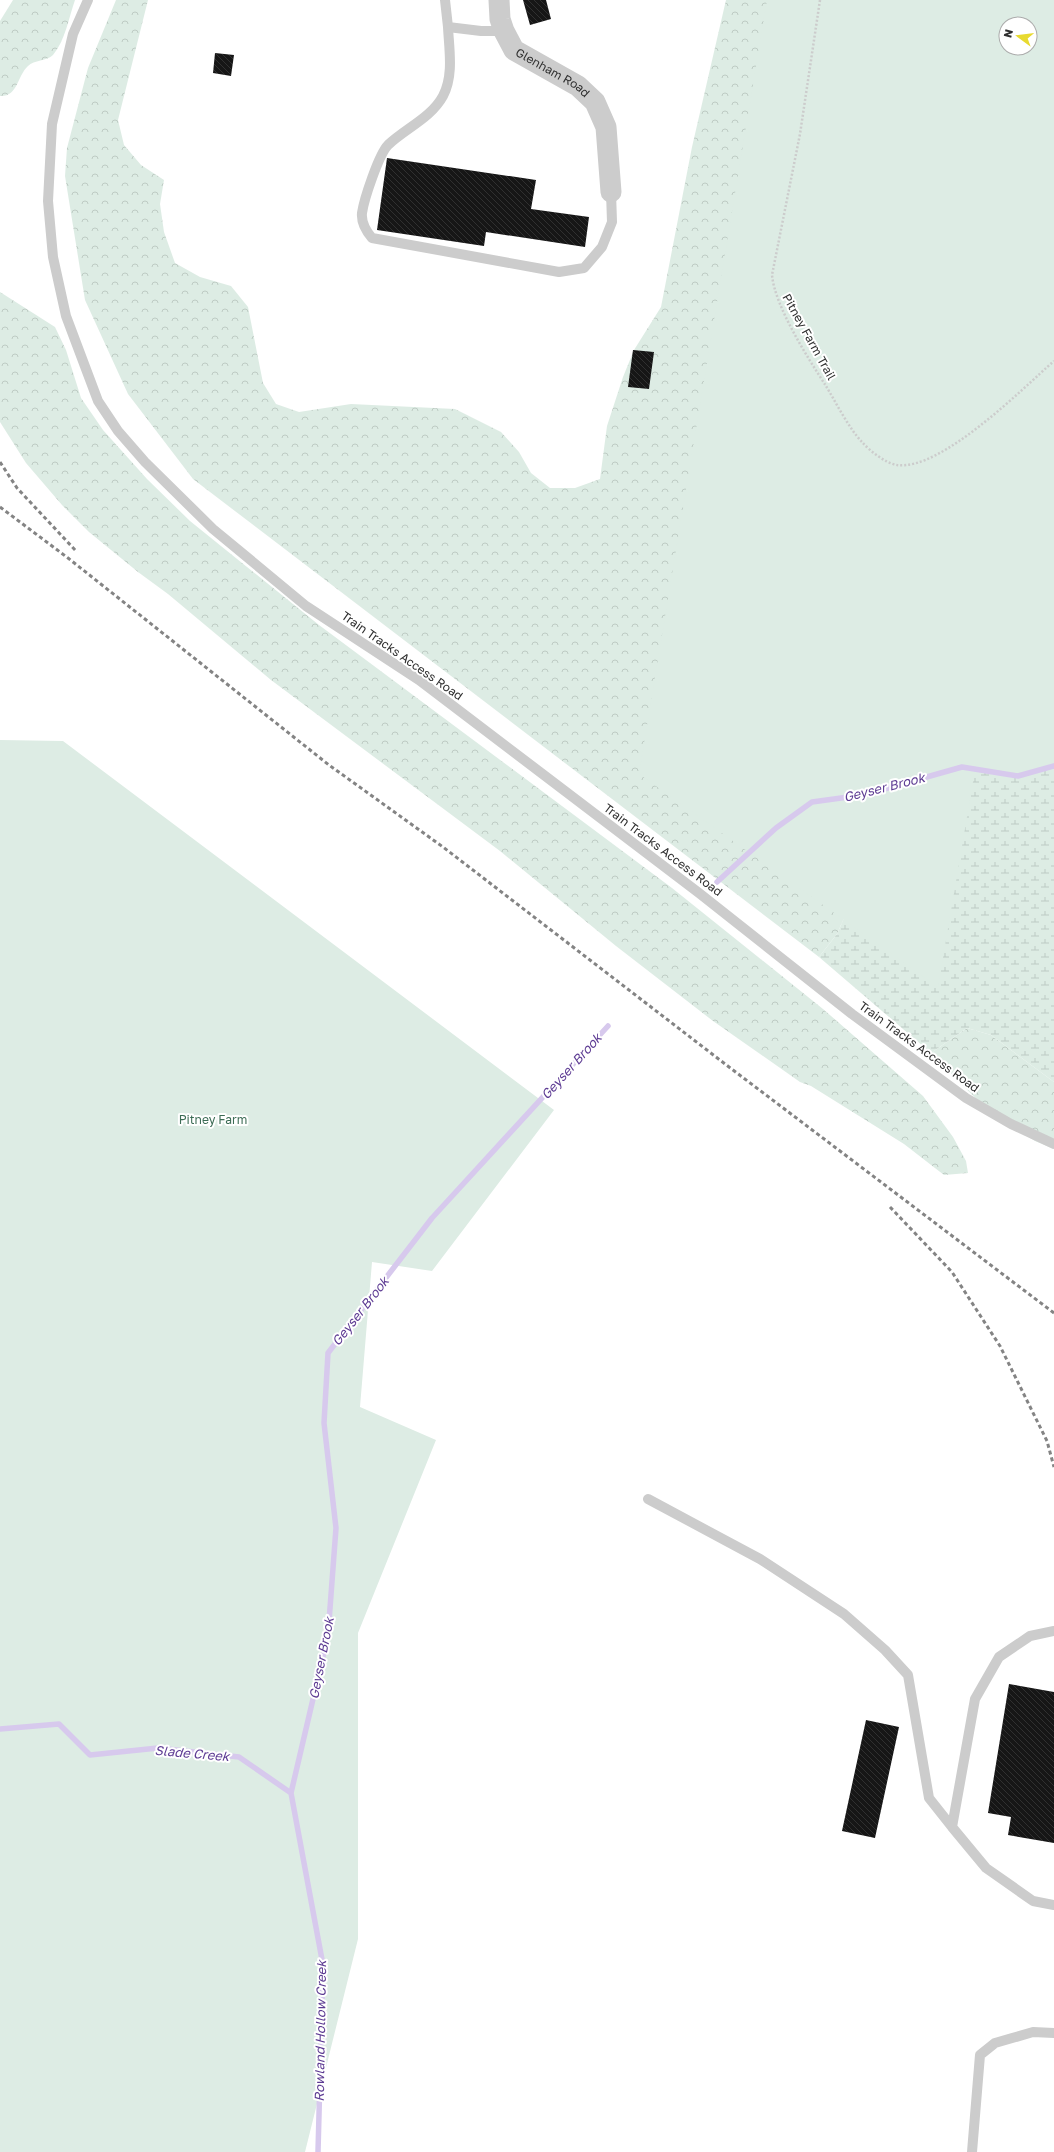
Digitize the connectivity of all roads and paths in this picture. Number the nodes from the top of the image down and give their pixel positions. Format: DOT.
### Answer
graph roads {
  1 [pos="88,0"];
  2 [pos="445,0"];
  3 [pos="499,0"];
  4 [pos="820,0"];
  5 [pos="448,27"];
  6 [pos="504,31"];
  7 [pos="611,192"];
  8 [pos="1054,361"];
  9 [pos="1054,1144"];
  10 [pos="648,1499"];
  11 [pos="1054,1631"];
  12 [pos="952,1827"];
  13 [pos="1054,1906"];
  14 [pos="1054,2033"];
  15 [pos="972,2152"];
  1 -- 9 [label="lane, Train Tracks Access Road"];
  2 -- 5 [label="lane"];
  3 -- 6 [label="street, Glenham Road"];
  4 -- 8 [label="path, Pitney Farm Trail"];
  5 -- 6 [label="lane"];
  5 -- 7 [label="lane"];
  6 -- 7 [label="street, Glenham Road"];
  10 -- 12 [label="lane"];
  11 -- 12 [label="lane"];
  12 -- 13 [label="lane"];
  14 -- 15 [label="lane"];
}
